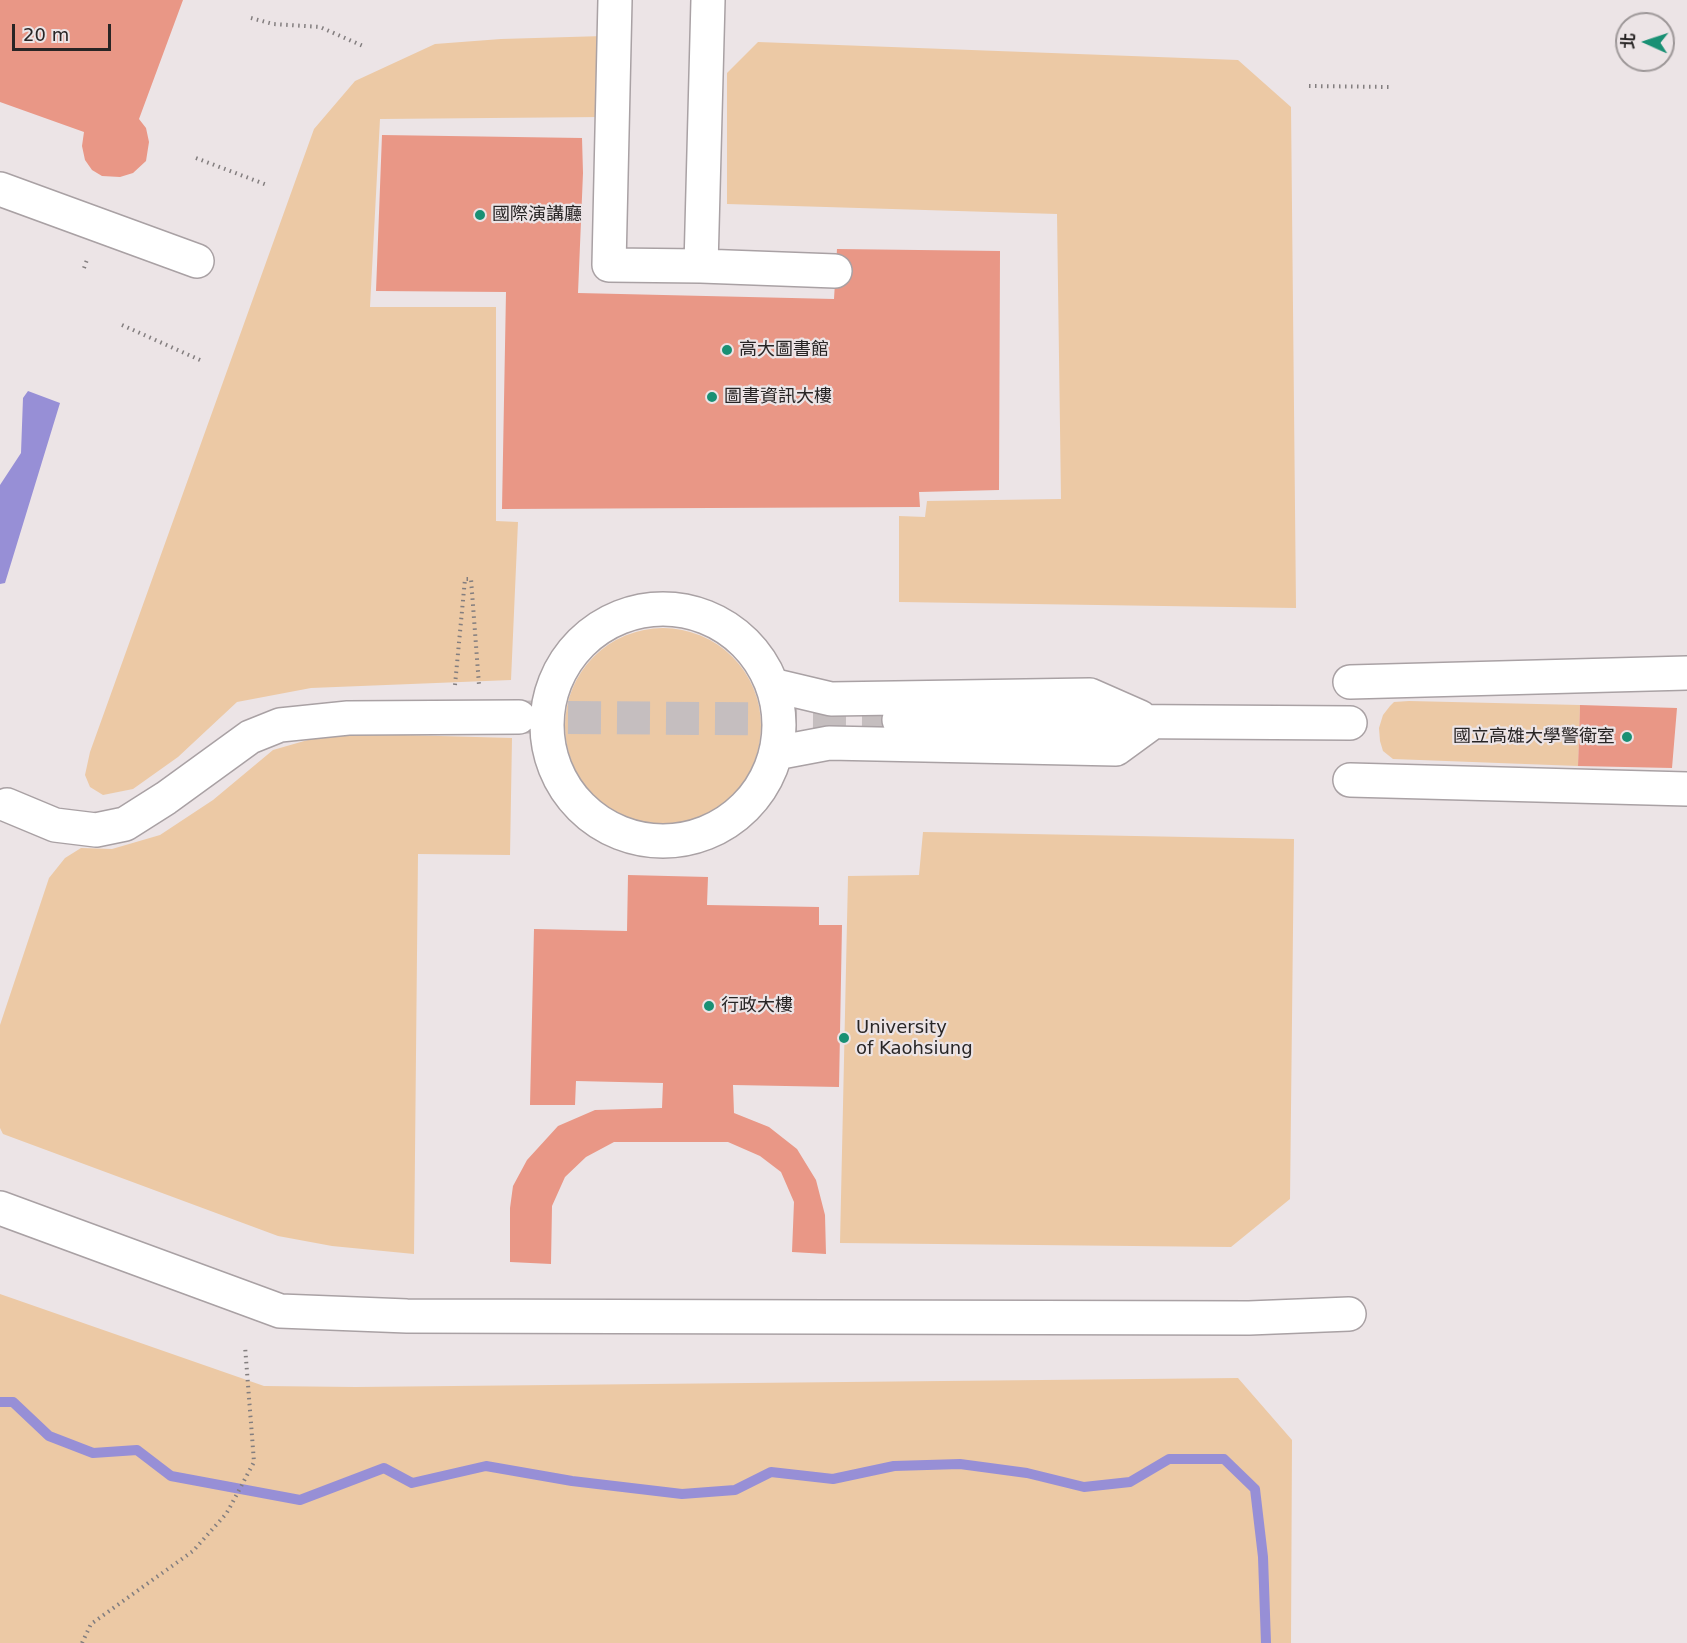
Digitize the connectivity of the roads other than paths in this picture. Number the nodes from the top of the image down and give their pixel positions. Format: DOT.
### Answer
graph roads {
  1 [pos="615,0"];
  2 [pos="708,0"];
  3 [pos="0,189"];
  4 [pos="197,261"];
  5 [pos="701,266"];
  6 [pos="836,271"];
  7 [pos="1687,673"];
  8 [pos="1350,682"];
  9 [pos="772,685"];
  10 [pos="519,717"];
  11 [pos="899,720"];
  12 [pos="1153,722"];
  13 [pos="1350,723"];
  14 [pos="776,753"];
  15 [pos="1350,780"];
  16 [pos="1687,789"];
  17 [pos="7,805"];
  18 [pos="0,1208"];
  19 [pos="1349,1314"];
  1 -- 5 [label="street"];
  2 -- 5 [label="street"];
  3 -- 4 [label="street"];
  5 -- 6 [label="street"];
  7 -- 8 [label="street"];
  9 -- 12 [label="street"];
  9 -- 14 [label="street"];
  9 -- 14 [label="street"];
  10 -- 17 [label="street"];
  11 -- 12 [label="street"];
  12 -- 13 [label="street"];
  12 -- 14 [label="street"];
  15 -- 16 [label="street"];
  18 -- 19 [label="street"];
}
